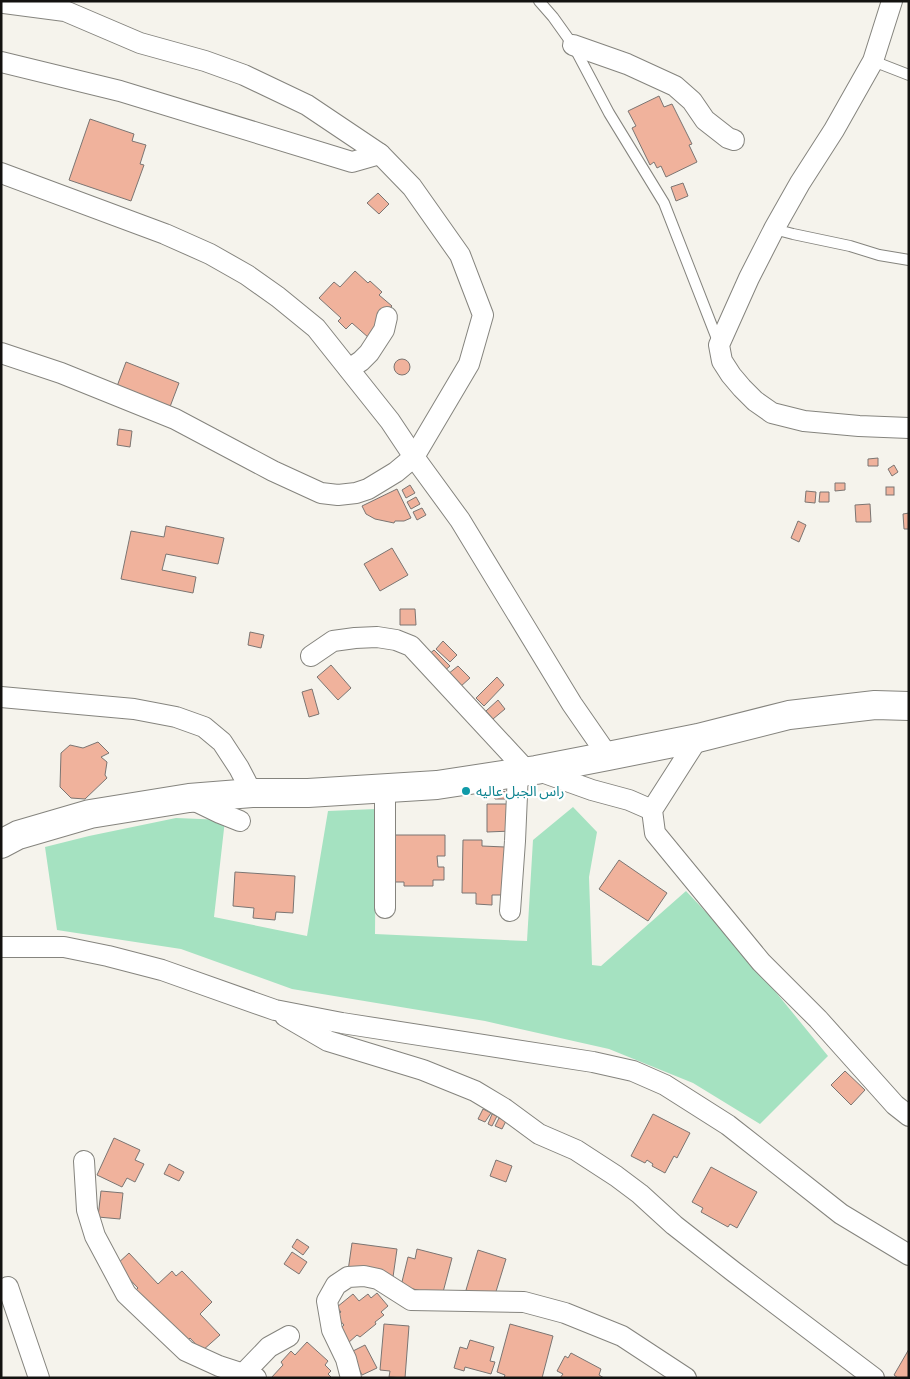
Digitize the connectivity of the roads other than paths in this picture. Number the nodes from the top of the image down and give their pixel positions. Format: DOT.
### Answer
graph roads {
  1 [pos="539,1"];
  2 [pos="892,1"];
  3 [pos="1,2"];
  4 [pos="574,45"];
  5 [pos="873,61"];
  6 [pos="1,62"];
  7 [pos="909,75"];
  8 [pos="734,140"];
  9 [pos="380,154"];
  10 [pos="1,173"];
  11 [pos="774,229"];
  12 [pos="909,260"];
  13 [pos="387,317"];
  14 [pos="719,345"];
  15 [pos="1,353"];
  16 [pos="350,369"];
  17 [pos="909,428"];
  18 [pos="414,457"];
  19 [pos="311,656"];
  20 [pos="1,698"];
  21 [pos="909,706"];
  22 [pos="698,738"];
  23 [pos="608,756"];
  24 [pos="527,771"];
  25 [pos="385,788"];
  26 [pos="252,793"];
  27 [pos="189,798"];
  28 [pos="652,810"];
  29 [pos="240,821"];
  30 [pos="1,844"];
  31 [pos="385,908"];
  32 [pos="510,911"];
  33 [pos="1,947"];
  34 [pos="275,1010"];
  35 [pos="909,1116"];
  36 [pos="84,1161"];
  37 [pos="909,1255"];
  38 [pos="8,1287"];
  39 [pos="289,1336"];
  40 [pos="250,1376"];
  41 [pos="39,1378"];
  42 [pos="352,1378"];
  43 [pos="686,1378"];
  44 [pos="874,1378"];
  1 -- 4 [label="lane"];
  2 -- 5 [label="street"];
  3 -- 9 [label="street"];
  4 -- 8 [label="street"];
  4 -- 14 [label="lane"];
  5 -- 7 [label="lane"];
  5 -- 11 [label="street"];
  6 -- 9 [label="street"];
  9 -- 18 [label="street"];
  10 -- 16 [label="street"];
  11 -- 12 [label="lane"];
  11 -- 14 [label="street"];
  13 -- 16 [label="street"];
  14 -- 17 [label="street"];
  15 -- 18 [label="street"];
  16 -- 18 [label="street"];
  18 -- 23 [label="street"];
  19 -- 24 [label="street"];
  20 -- 26 [label="street"];
  21 -- 22 [label="street"];
  22 -- 23 [label="street"];
  22 -- 28 [label="street"];
  23 -- 24 [label="street"];
  24 -- 25 [label="street"];
  24 -- 28 [label="street"];
  24 -- 32 [label="street"];
  25 -- 26 [label="street"];
  25 -- 31 [label="street"];
  26 -- 27 [label="street"];
  27 -- 29 [label="street"];
  27 -- 30 [label="street"];
  28 -- 35 [label="street"];
  33 -- 34 [label="street"];
  34 -- 37 [label="street"];
  34 -- 44 [label="street"];
  36 -- 40 [label="street"];
  38 -- 41 [label="street"];
  39 -- 40 [label="street"];
  42 -- 43 [label="street"];
}
